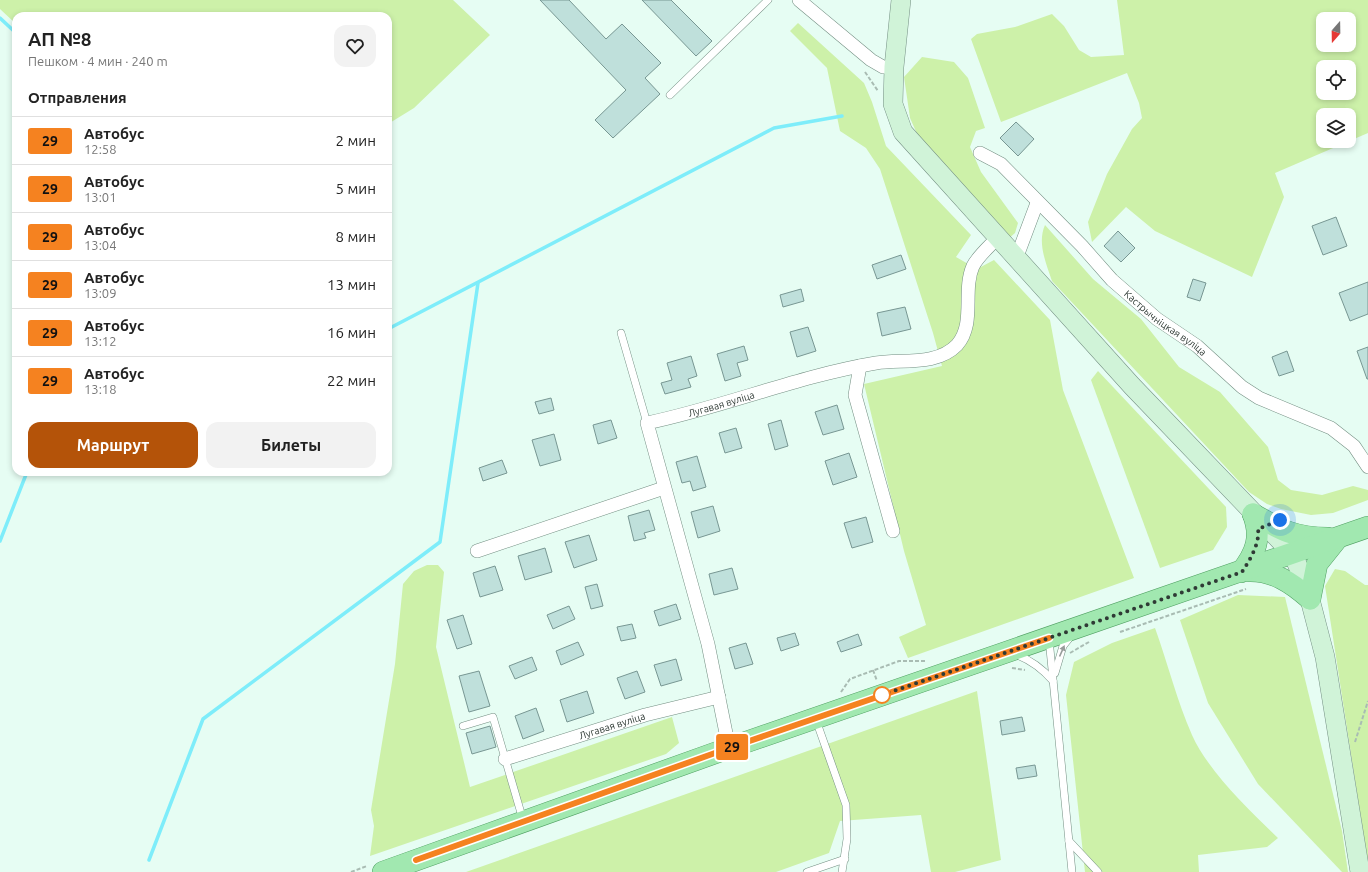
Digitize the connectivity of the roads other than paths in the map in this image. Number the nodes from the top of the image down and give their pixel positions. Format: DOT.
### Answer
graph roads {
  1 [pos="768,0"];
  2 [pos="799,0"];
  3 [pos="900,0"];
  4 [pos="894,66"];
  5 [pos="670,95"];
  6 [pos="980,153"];
  7 [pos="1038,203"];
  8 [pos="997,238"];
  9 [pos="1016,259"];
  10 [pos="621,333"];
  11 [pos="860,366"];
  12 [pos="647,423"];
  13 [pos="1368,467"];
  14 [pos="664,488"];
  15 [pos="1253,514"];
  16 [pos="1368,527"];
  17 [pos="893,531"];
  18 [pos="1337,539"];
  19 [pos="477,551"];
  20 [pos="1293,554"];
  21 [pos="1244,580"];
  22 [pos="1310,599"];
  23 [pos="1085,634"];
  24 [pos="1049,638"];
  25 [pos="1010,660"];
  26 [pos="1053,681"];
  27 [pos="719,697"];
  28 [pos="815,718"];
  29 [pos="463,726"];
  30 [pos="729,748"];
  31 [pos="506,759"];
  32 [pos="523,822"];
  33 [pos="1069,841"];
  34 [pos="845,859"];
  35 [pos="383,872"];
  36 [pos="807,872"];
  37 [pos="842,872"];
  38 [pos="1072,872"];
  39 [pos="1098,872"];
  40 [pos="1360,872"];
  1 -- 5 [label="lane"];
  2 -- 4 [label="street"];
  3 -- 4 [label="street"];
  4 -- 8 [label="street"];
  6 -- 7 [label="street, Кастрычніцкая вуліца"];
  7 -- 9 [label="street"];
  7 -- 13 [label="street, Кастрычніцкая вуліца"];
  8 -- 9 [label="street"];
  8 -- 11 [label="street, Лугавая вуліца"];
  9 -- 15 [label="street"];
  10 -- 12 [label="lane"];
  11 -- 12 [label="street, Лугавая вуліца"];
  11 -- 17 [label="street"];
  12 -- 14 [label="street"];
  14 -- 19 [label="street"];
  14 -- 27 [label="street"];
  15 -- 18 [label="main road"];
  15 -- 20 [label="street"];
  15 -- 21 [label="main road"];
  16 -- 18 [label="main road"];
  18 -- 20 [label="main road"];
  18 -- 22 [label="main road"];
  20 -- 21 [label="main road"];
  20 -- 22 [label="street"];
  21 -- 22 [label="main road"];
  21 -- 23 [label="main road"];
  22 -- 40 [label="street"];
  23 -- 24 [label="main road"];
  26 -- 23 [label="lane, one-way"];
  24 -- 25 [label="main road"];
  24 -- 26 [label="lane"];
  25 -- 26 [label="lane"];
  25 -- 28 [label="main road"];
  26 -- 33 [label="lane"];
  27 -- 30 [label="street"];
  27 -- 31 [label="street, Лугавая вуліца"];
  28 -- 30 [label="main road"];
  28 -- 34 [label="lane"];
  29 -- 31 [label="lane"];
  30 -- 32 [label="main road"];
  31 -- 32 [label="lane"];
  32 -- 35 [label="main road"];
  33 -- 38 [label="lane"];
  33 -- 39 [label="lane"];
  34 -- 36 [label="lane"];
  34 -- 37 [label="lane"];
}
